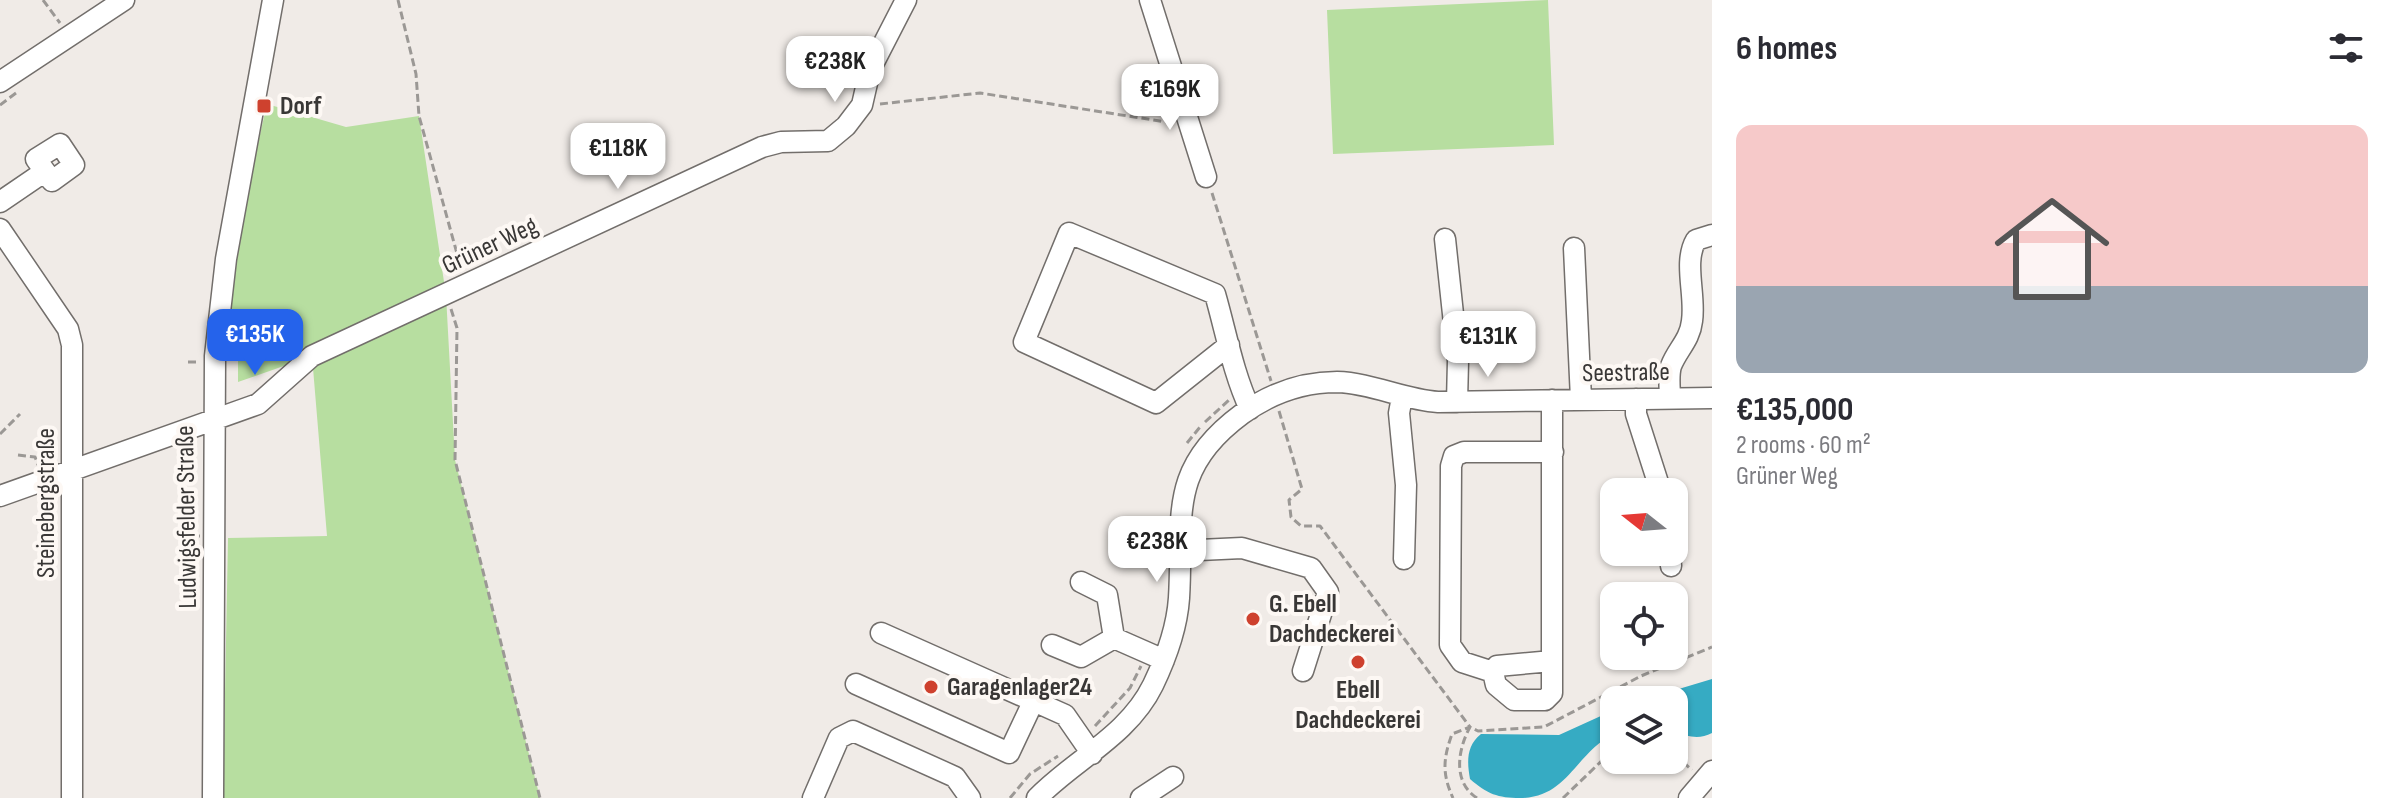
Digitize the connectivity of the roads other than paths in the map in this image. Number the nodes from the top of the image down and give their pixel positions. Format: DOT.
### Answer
graph roads {
  1 [pos="124,0"];
  2 [pos="273,0"];
  3 [pos="906,0"];
  4 [pos="1150,0"];
  5 [pos="0,82"];
  6 [pos="44,172"];
  7 [pos="1206,177"];
  8 [pos="0,202"];
  9 [pos="0,229"];
  10 [pos="1712,235"];
  11 [pos="1445,239"];
  12 [pos="1574,248"];
  13 [pos="1229,345"];
  14 [pos="1261,397"];
  15 [pos="1402,397"];
  16 [pos="1670,398"];
  17 [pos="1712,398"];
  18 [pos="1581,399"];
  19 [pos="1636,399"];
  20 [pos="1552,400"];
  21 [pos="1457,402"];
  22 [pos="212,420"];
  23 [pos="1553,452"];
  24 [pos="72,469"];
  25 [pos="1657,478"];
  26 [pos="0,496"];
  27 [pos="1178,551"];
  28 [pos="1404,559"];
  29 [pos="1081,582"];
  30 [pos="881,633"];
  31 [pos="1114,638"];
  32 [pos="1052,645"];
  33 [pos="1156,656"];
  34 [pos="1552,661"];
  35 [pos="1303,671"];
  36 [pos="1493,672"];
  37 [pos="856,684"];
  38 [pos="1034,700"];
  39 [pos="1087,747"];
  40 [pos="1707,776"];
  41 [pos="1173,777"];
  42 [pos="72,798"];
  43 [pos="213,798"];
  44 [pos="813,798"];
  45 [pos="970,798"];
  46 [pos="1037,798"];
  47 [pos="1141,798"];
  48 [pos="1689,798"];
  1 -- 5 [label="street"];
  2 -- 22 [label="street, Ludwigsfelder Straße"];
  3 -- 22 [label="street, Grüner Weg"];
  4 -- 7 [label="street"];
  6 -- 8 [label="street"];
  9 -- 24 [label="street, Steinebergstraße"];
  10 -- 16 [label="street"];
  11 -- 21 [label="street"];
  12 -- 18 [label="street"];
  13 -- 13 [label="street"];
  13 -- 14 [label="street"];
  14 -- 15 [label="street, Seestraße"];
  14 -- 27 [label="street, Seestraße"];
  15 -- 21 [label="street, Seestraße"];
  15 -- 28 [label="street"];
  16 -- 17 [label="street, Seestraße"];
  16 -- 19 [label="street, Seestraße"];
  18 -- 19 [label="street, Seestraße"];
  18 -- 20 [label="street, Seestraße"];
  19 -- 25 [label="street"];
  20 -- 21 [label="street, Seestraße"];
  20 -- 23 [label="street"];
  22 -- 24 [label="street, Grüner Weg"];
  22 -- 43 [label="street, Ludwigsfelder Straße"];
  23 -- 34 [label="street"];
  23 -- 36 [label="street"];
  24 -- 26 [label="street, Grüner Weg"];
  24 -- 42 [label="street, Steinebergstraße"];
  27 -- 33 [label="street, Seestraße"];
  27 -- 35 [label="street"];
  29 -- 31 [label="street"];
  30 -- 38 [label="street"];
  31 -- 32 [label="street"];
  31 -- 33 [label="street"];
  33 -- 39 [label="street, Seestraße"];
  34 -- 36 [label="street"];
  34 -- 36 [label="street"];
  37 -- 38 [label="street"];
  38 -- 39 [label="street"];
  39 -- 46 [label="street, Seestraße"];
  40 -- 48 [label="street"];
  41 -- 47 [label="street"];
  44 -- 45 [label="street"];
}
